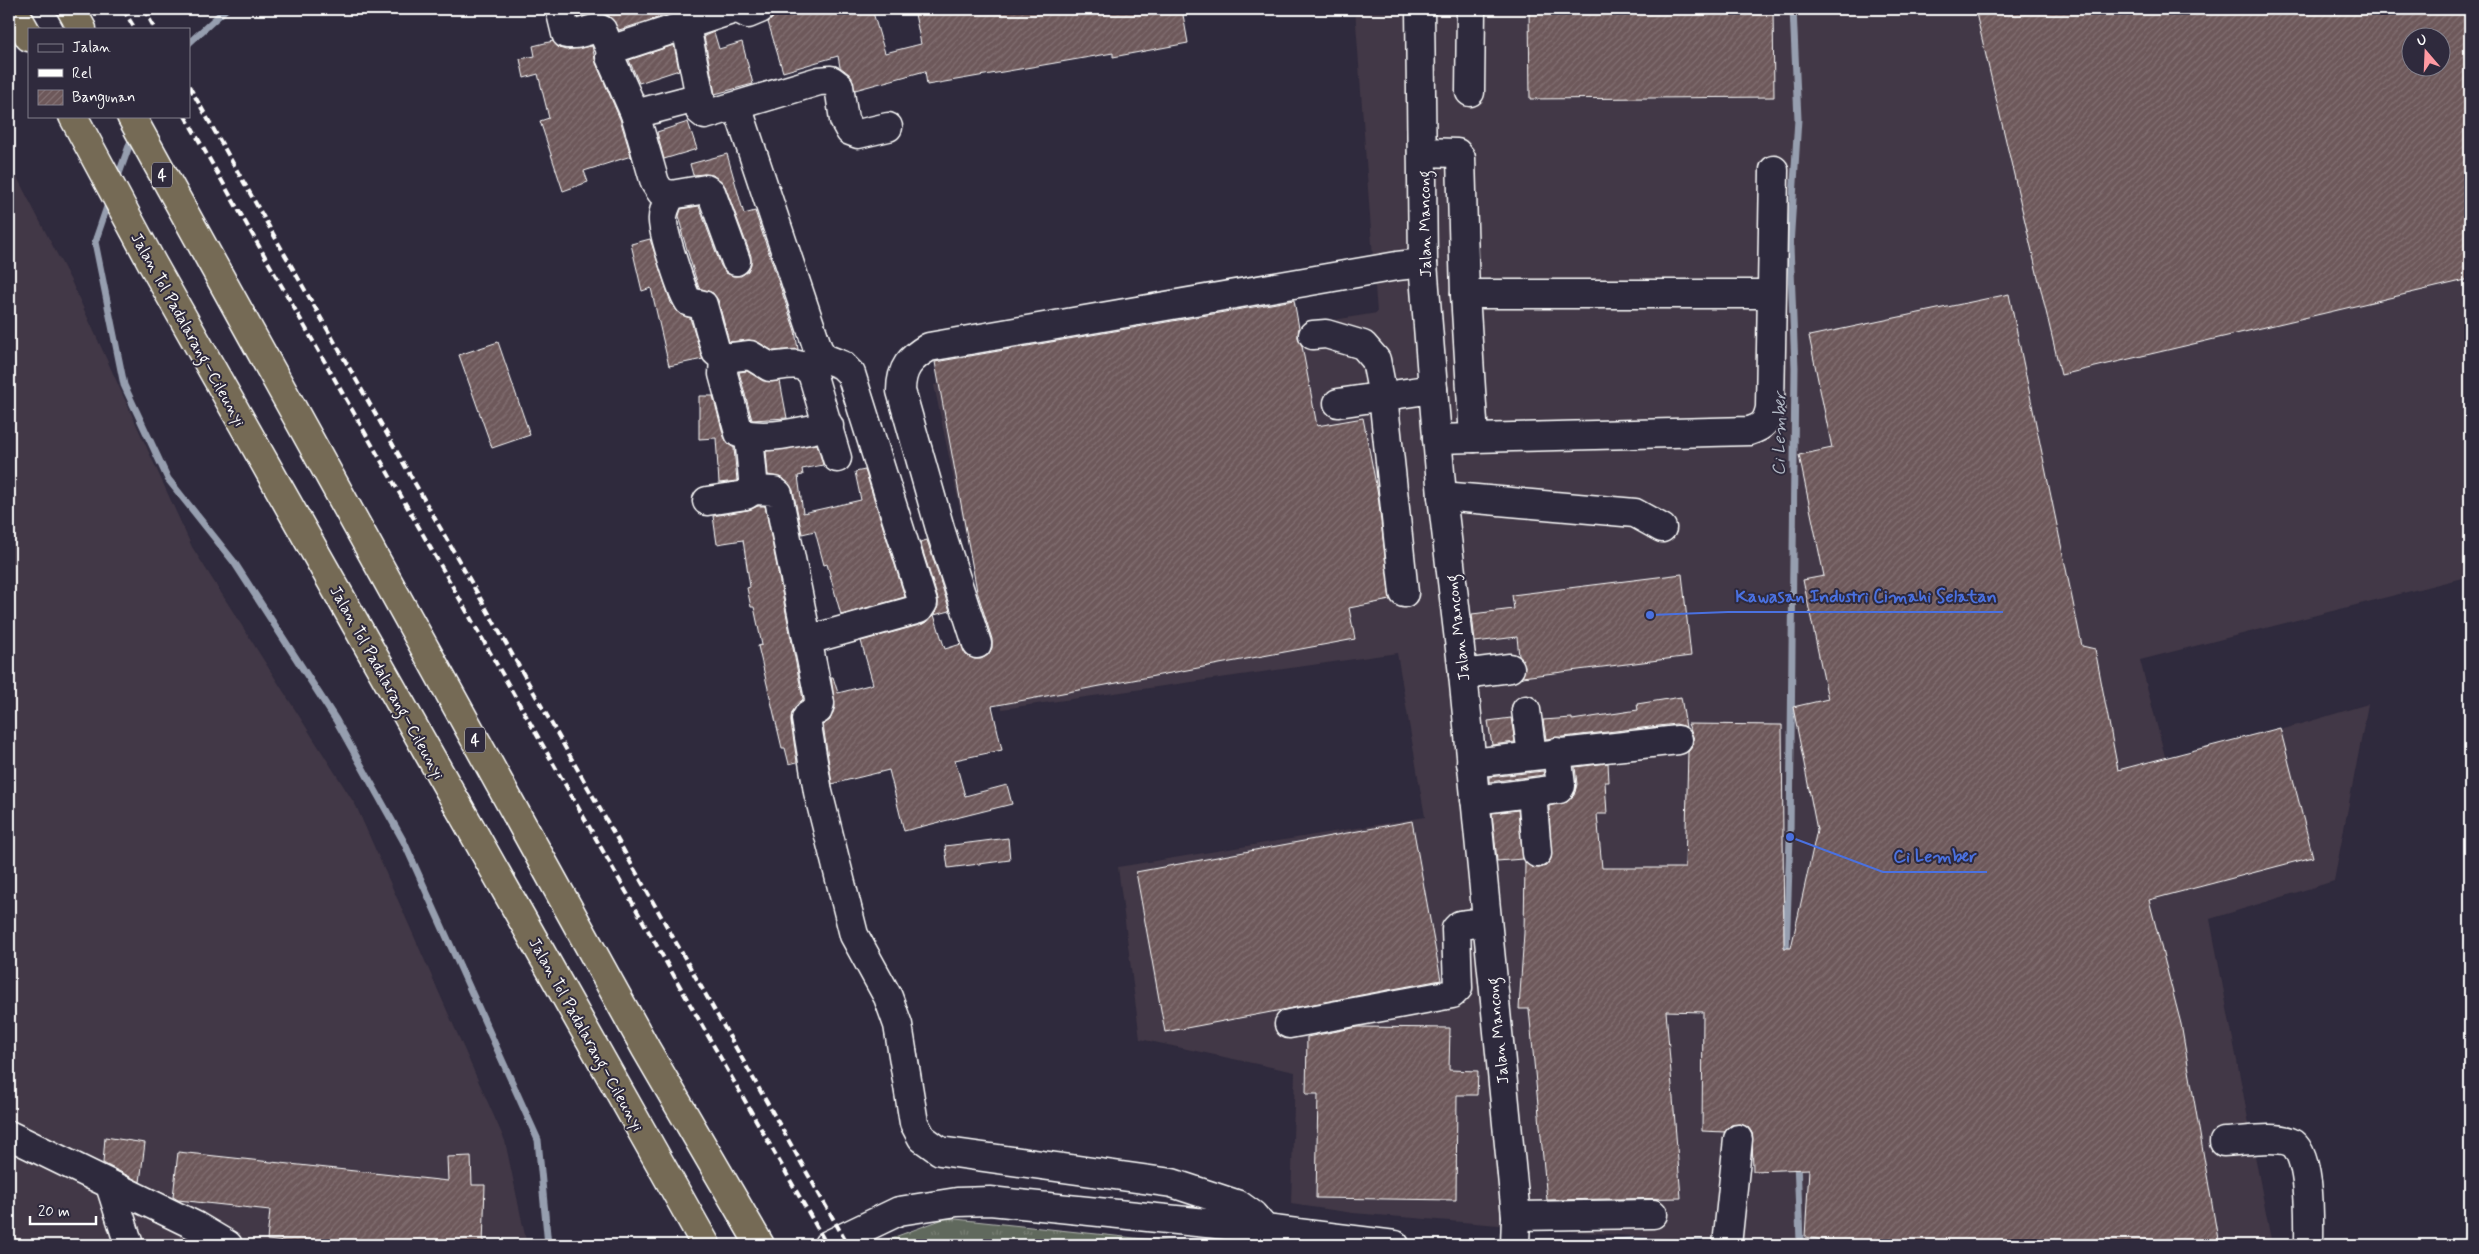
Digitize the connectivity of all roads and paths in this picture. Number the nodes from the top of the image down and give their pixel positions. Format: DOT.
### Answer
graph roads {
  1 [pos="13,9"];
  2 [pos="71,9"];
  3 [pos="560,9"];
  4 [pos="737,9"];
  5 [pos="760,9"];
  6 [pos="1420,9"];
  7 [pos="1470,9"];
  8 [pos="686,26"];
  9 [pos="81,28"];
  10 [pos="28,35"];
  11 [pos="611,51"];
  12 [pos="1470,92"];
  13 [pos="700,97"];
  14 [pos="737,106"];
  15 [pos="635,114"];
  16 [pos="74,118"];
  17 [pos="132,118"];
  18 [pos="888,127"];
  19 [pos="1422,152"];
  20 [pos="1774,170"];
  21 [pos="671,195"];
  22 [pos="736,261"];
  23 [pos="1423,264"];
  24 [pos="1465,294"];
  25 [pos="1772,294"];
  26 [pos="1313,335"];
  27 [pos="724,358"];
  28 [pos="1433,389"];
  29 [pos="1383,396"];
  30 [pos="1338,403"];
  31 [pos="829,426"];
  32 [pos="749,436"];
  33 [pos="1474,438"];
  34 [pos="1437,439"];
  35 [pos="837,458"];
  36 [pos="754,490"];
  37 [pos="1442,496"];
  38 [pos="707,501"];
  39 [pos="1662,528"];
  40 [pos="1404,593"];
  41 [pos="808,640"];
  42 [pos="977,644"];
  43 [pos="1510,668"];
  44 [pos="1463,674"];
  45 [pos="1526,710"];
  46 [pos="1678,740"];
  47 [pos="1544,754"];
  48 [pos="1472,763"];
  49 [pos="1532,793"];
  50 [pos="1475,800"];
  51 [pos="1537,853"];
  52 [pos="1486,922"];
  53 [pos="1289,1024"];
  54 [pos="9,1134"];
  55 [pos="1738,1139"];
  56 [pos="2224,1142"];
  57 [pos="110,1185"];
  58 [pos="1653,1214"];
  59 [pos="1516,1228"];
  60 [pos="1265,1229"];
  61 [pos="838,1240"];
  62 [pos="1728,1240"];
  63 [pos="129,1245"];
  64 [pos="228,1245"];
  65 [pos="706,1245"];
  66 [pos="760,1245"];
  67 [pos="1395,1245"];
  68 [pos="2309,1245"];
  1 -- 10 [label="highway"];
  2 -- 9 [label="highway"];
  3 -- 11 [label="street"];
  4 -- 5 [label="street"];
  4 -- 8 [label="street"];
  6 -- 19 [label="street, Jalan Mancong"];
  7 -- 12 [label="street"];
  8 -- 11 [label="street"];
  8 -- 13 [label="street"];
  11 -- 15 [label="street"];
  13 -- 14 [label="street"];
  13 -- 15 [label="street"];
  14 -- 18 [label="street"];
  14 -- 41 [label="street"];
  15 -- 21 [label="street"];
  16 -- 65 [label="highway, Jalan Tol Padalarang–Cileunyi"];
  17 -- 66 [label="highway, 4"];
  19 -- 23 [label="street, Jalan Mancong"];
  19 -- 24 [label="street"];
  20 -- 25 [label="street"];
  21 -- 22 [label="street"];
  21 -- 27 [label="street"];
  23 -- 28 [label="street, Jalan Mancong"];
  23 -- 42 [label="street"];
  24 -- 25 [label="street"];
  24 -- 33 [label="street"];
  25 -- 33 [label="street"];
  26 -- 29 [label="street"];
  27 -- 31 [label="street"];
  27 -- 32 [label="street"];
  28 -- 29 [label="street"];
  28 -- 34 [label="street, Jalan Mancong"];
  29 -- 30 [label="street"];
  29 -- 40 [label="street"];
  31 -- 32 [label="street"];
  31 -- 35 [label="street"];
  32 -- 36 [label="street"];
  33 -- 34 [label="street"];
  34 -- 37 [label="street, Jalan Mancong"];
  36 -- 38 [label="street"];
  36 -- 41 [label="street"];
  37 -- 39 [label="street"];
  37 -- 44 [label="street, Jalan Mancong"];
  41 -- 60 [label="street"];
  43 -- 44 [label="street"];
  44 -- 48 [label="street, Jalan Mancong"];
  45 -- 47 [label="street"];
  46 -- 47 [label="street"];
  47 -- 48 [label="street"];
  47 -- 49 [label="street"];
  48 -- 50 [label="street, Jalan Mancong"];
  49 -- 50 [label="street"];
  49 -- 51 [label="street"];
  50 -- 52 [label="street, Jalan Mancong"];
  52 -- 53 [label="street"];
  52 -- 59 [label="street, Jalan Mancong"];
  54 -- 57 [label="street"];
  55 -- 62 [label="street"];
  56 -- 68 [label="street"];
  57 -- 63 [label="street"];
  57 -- 64 [label="street"];
  58 -- 59 [label="street"];
  60 -- 61 [label="street"];
  60 -- 67 [label="street"];
}
